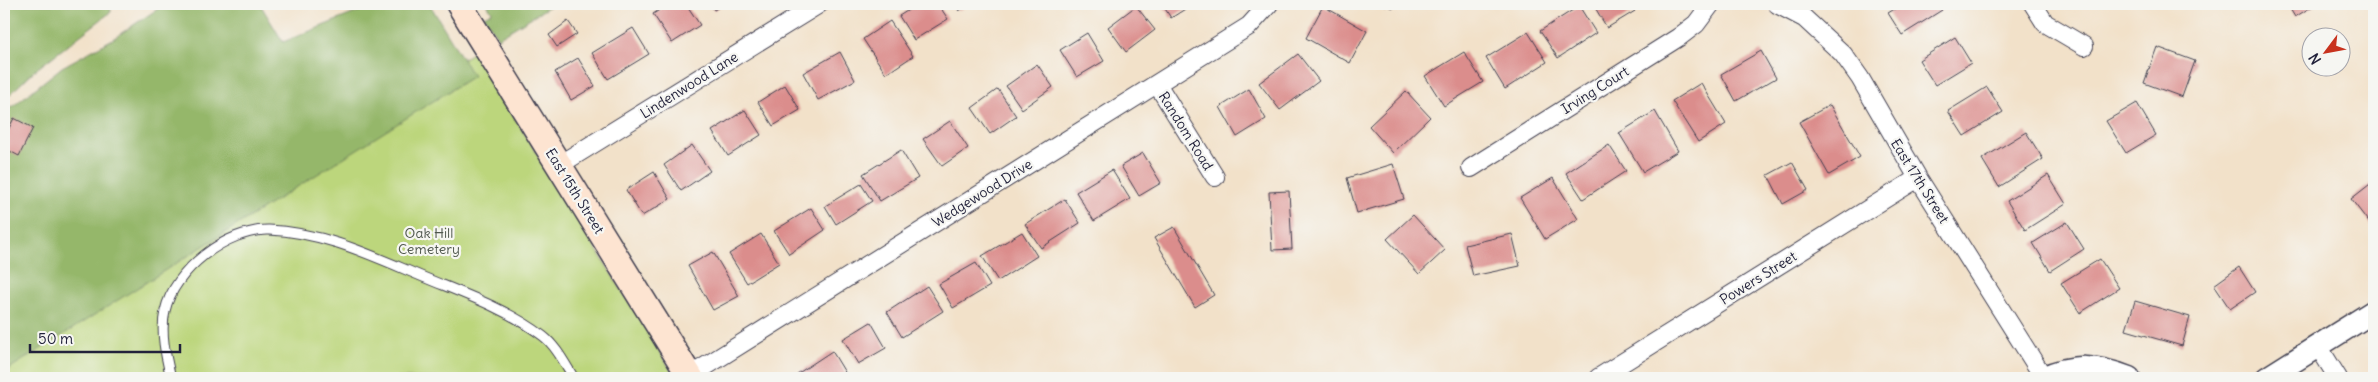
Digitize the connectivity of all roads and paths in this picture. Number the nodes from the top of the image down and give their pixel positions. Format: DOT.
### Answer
graph roads {
  1 [pos="459,4"];
  2 [pos="819,4"];
  3 [pos="1269,4"];
  4 [pos="1711,4"];
  5 [pos="1777,4"];
  6 [pos="2033,4"];
  7 [pos="2084,46"];
  8 [pos="1156,84"];
  9 [pos="559,166"];
  10 [pos="1471,168"];
  11 [pos="1215,177"];
  12 [pos="1918,178"];
  13 [pos="2374,311"];
  14 [pos="2318,346"];
  15 [pos="691,377"];
  16 [pos="171,378"];
  17 [pos="574,378"];
  18 [pos="1598,378"];
  19 [pos="2043,378"];
  20 [pos="2128,378"];
  21 [pos="2267,378"];
  22 [pos="2338,378"];
  1 -- 9 [label="main road, East 15th Street"];
  2 -- 9 [label="street, Lindenwood Lane"];
  3 -- 8 [label="street, Wedgewood Drive"];
  4 -- 10 [label="street, Irving Court"];
  5 -- 12 [label="street, East 17th Street"];
  6 -- 7 [label="street"];
  8 -- 11 [label="street, Random Road"];
  8 -- 15 [label="street, Wedgewood Drive"];
  9 -- 15 [label="main road, East 15th Street"];
  12 -- 18 [label="street, Powers Street"];
  12 -- 19 [label="street, East 17th Street"];
  13 -- 14 [label="street"];
  14 -- 21 [label="street"];
  14 -- 22 [label="street"];
  16 -- 17 [label="lane"];
  19 -- 20 [label="street"];
}
